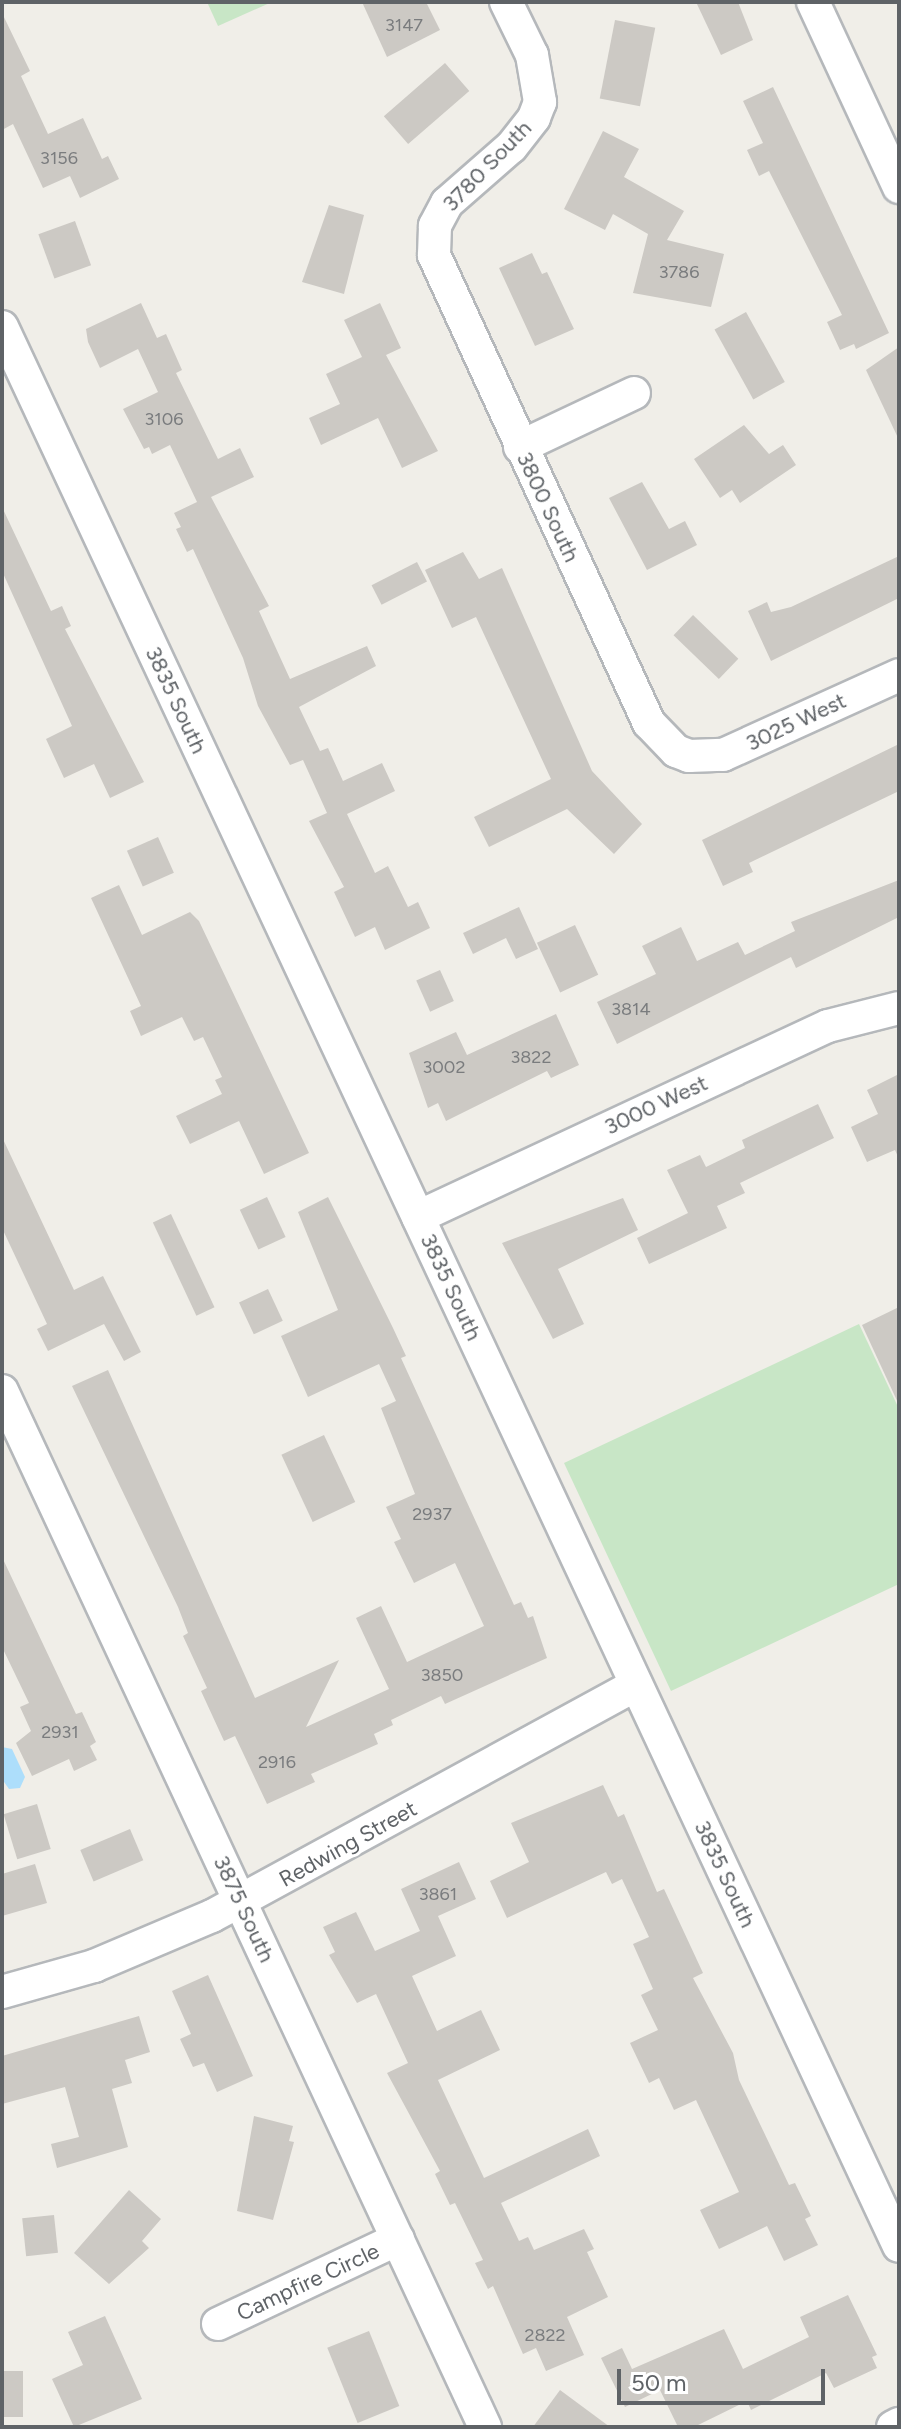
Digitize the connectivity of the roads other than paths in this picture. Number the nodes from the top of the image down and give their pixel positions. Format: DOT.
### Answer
graph roads {
  1 [pos="813,2"];
  2 [pos="517,5"];
  3 [pos="899,187"];
  4 [pos="433,240"];
  5 [pos="2,327"];
  6 [pos="634,393"];
  7 [pos="520,447"];
  8 [pos="899,675"];
  9 [pos="689,756"];
  10 [pos="899,1008"];
  11 [pos="418,1217"];
  12 [pos="2,1391"];
  13 [pos="636,1685"];
  14 [pos="240,1902"];
  15 [pos="2,1992"];
  16 [pos="398,2239"];
  17 [pos="899,2246"];
  18 [pos="218,2324"];
  19 [pos="899,2424"];
  20 [pos="485,2427"];
  21 [pos="893,2427"];
  1 -- 3 [label="street"];
  2 -- 4 [label="street, 3780 South"];
  4 -- 7 [label="street, 3800 South"];
  5 -- 11 [label="street, 3835 South"];
  6 -- 7 [label="street"];
  7 -- 9 [label="street, 3800 South"];
  8 -- 9 [label="street, 3025 West"];
  10 -- 11 [label="street, 3000 West"];
  11 -- 13 [label="street, 3835 South"];
  12 -- 14 [label="street, 3875 South"];
  13 -- 14 [label="street, Redwing Street"];
  13 -- 17 [label="street, 3835 South"];
  14 -- 15 [label="street, Redwing Street"];
  14 -- 16 [label="street, 3875 South"];
  16 -- 18 [label="street, Campfire Circle"];
  16 -- 20 [label="street, 3875 South"];
  19 -- 21 [label="street"];
}
